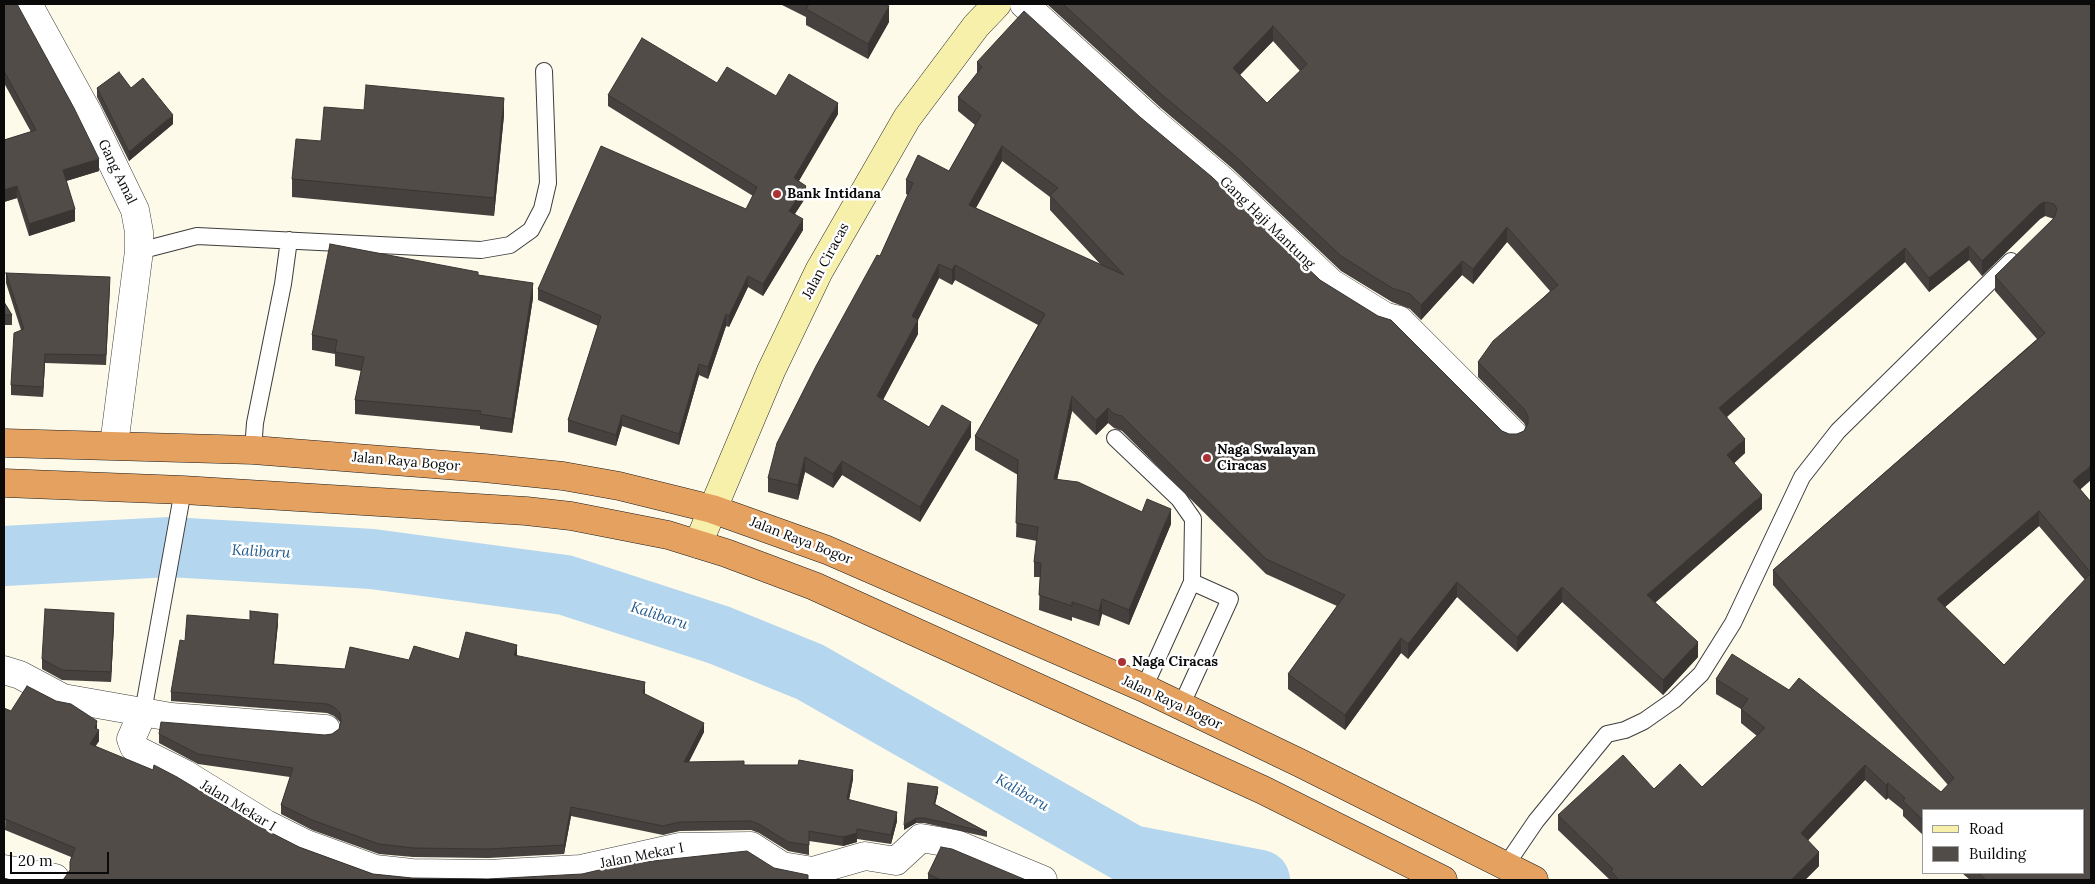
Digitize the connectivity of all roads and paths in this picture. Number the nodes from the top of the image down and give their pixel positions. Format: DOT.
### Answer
graph roads {
  1 [pos="28,4"];
  2 [pos="997,4"];
  3 [pos="1024,4"];
  4 [pos="544,71"];
  5 [pos="290,240"];
  6 [pos="2026,247"];
  7 [pos="139,251"];
  8 [pos="1513,434"];
  9 [pos="1115,438"];
  10 [pos="4,443"];
  11 [pos="114,445"];
  12 [pos="253,450"];
  13 [pos="4,483"];
  14 [pos="181,502"];
  15 [pos="712,509"];
  16 [pos="698,544"];
  17 [pos="1192,582"];
  18 [pos="4,670"];
  19 [pos="1144,688"];
  20 [pos="1182,706"];
  21 [pos="142,712"];
  22 [pos="326,729"];
  23 [pos="1506,865"];
  24 [pos="4,869"];
  25 [pos="813,876"];
  26 [pos="55,878"];
  27 [pos="1043,880"];
  28 [pos="1444,880"];
  29 [pos="1534,880"];
  1 -- 7 [label="street, Gang Amal"];
  2 -- 15 [label="street, Jalan Ciracas"];
  3 -- 8 [label="street, Gang Haji Mantung"];
  4 -- 5 [label="lane"];
  5 -- 7 [label="lane"];
  5 -- 12 [label="lane"];
  6 -- 23 [label="lane"];
  7 -- 11 [label="street, Gang Amal"];
  9 -- 17 [label="lane"];
  10 -- 11 [label="highway, Jalan Raya Bogor"];
  11 -- 12 [label="highway, Jalan Raya Bogor"];
  12 -- 15 [label="highway, Jalan Raya Bogor"];
  13 -- 14 [label="highway"];
  14 -- 16 [label="highway"];
  14 -- 21 [label="lane"];
  15 -- 16 [label="street, Jalan Ciracas"];
  15 -- 19 [label="highway, Jalan Raya Bogor"];
  16 -- 28 [label="highway"];
  17 -- 19 [label="lane"];
  17 -- 20 [label="lane"];
  18 -- 21 [label="street"];
  19 -- 20 [label="highway, Jalan Raya Bogor"];
  20 -- 23 [label="highway, Jalan Raya Bogor"];
  21 -- 22 [label="street"];
  21 -- 25 [label="street, Jalan Mekar I"];
  23 -- 29 [label="highway, Jalan Raya Bogor"];
  24 -- 26 [label="street"];
  25 -- 27 [label="street, Jalan Mekar I"];
}
